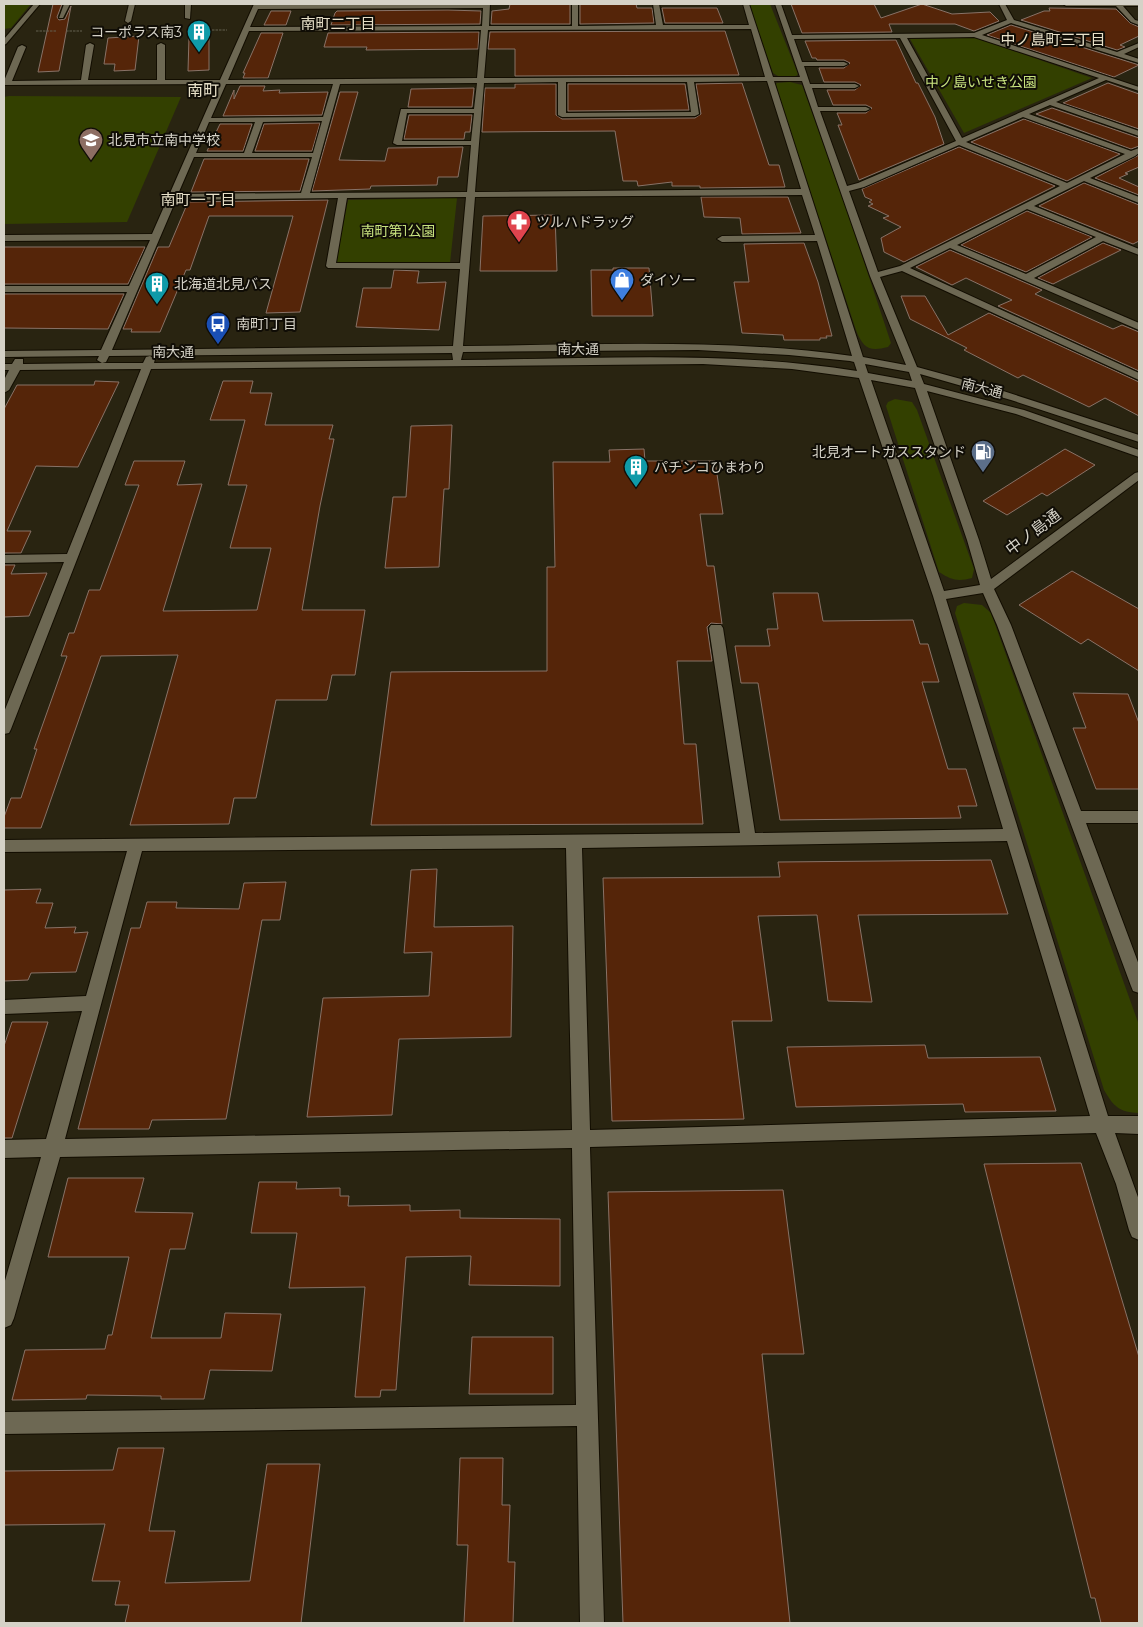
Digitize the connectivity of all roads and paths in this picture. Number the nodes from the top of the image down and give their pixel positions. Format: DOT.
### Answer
graph roads {
  1 [pos="37,4"];
  2 [pos="66,4"];
  3 [pos="132,4"];
  4 [pos="188,4"];
  5 [pos="575,4"];
  6 [pos="656,4"];
  7 [pos="746,4"];
  8 [pos="778,4"];
  9 [pos="1002,4"];
  10 [pos="1066,4"];
  11 [pos="1118,4"];
  12 [pos="1139,4"];
  13 [pos="487,5"];
  14 [pos="256,6"];
  15 [pos="61,17"];
  16 [pos="188,18"];
  17 [pos="128,21"];
  18 [pos="1011,21"];
  19 [pos="1139,23"];
  20 [pos="753,27"];
  21 [pos="575,28"];
  22 [pos="660,28"];
  23 [pos="245,29"];
  24 [pos="484,29"];
  25 [pos="4,31"];
  26 [pos="14,31"];
  27 [pos="974,35"];
  28 [pos="902,36"];
  29 [pos="790,37"];
  30 [pos="4,43"];
  31 [pos="90,45"];
  32 [pos="161,45"];
  33 [pos="1139,45"];
  34 [pos="22,47"];
  35 [pos="1118,54"];
  36 [pos="1139,61"];
  37 [pos="800,64"];
  38 [pos="844,64"];
  39 [pos="1105,78"];
  40 [pos="769,79"];
  41 [pos="690,80"];
  42 [pos="479,81"];
  43 [pos="562,81"];
  44 [pos="337,82"];
  45 [pos="806,82"];
  46 [pos="5,83"];
  47 [pos="84,83"];
  48 [pos="162,83"];
  49 [pos="224,83"];
  50 [pos="855,86"];
  51 [pos="1139,89"];
  52 [pos="1051,103"];
  53 [pos="816,109"];
  54 [pos="866,109"];
  55 [pos="477,111"];
  56 [pos="1025,115"];
  57 [pos="326,119"];
  58 [pos="208,120"];
  59 [pos="260,120"];
  60 [pos="1139,134"];
  61 [pos="474,143"];
  62 [pos="961,143"];
  63 [pos="1136,152"];
  64 [pos="316,154"];
  65 [pos="192,155"];
  66 [pos="247,155"];
  67 [pos="1084,178"];
  68 [pos="1068,186"];
  69 [pos="845,189"];
  70 [pos="806,192"];
  71 [pos="470,194"];
  72 [pos="304,195"];
  73 [pos="343,195"];
  74 [pos="174,197"];
  75 [pos="1139,200"];
  76 [pos="1028,206"];
  77 [pos="156,237"];
  78 [pos="1103,237"];
  79 [pos="4,238"];
  80 [pos="820,238"];
  81 [pos="722,239"];
  82 [pos="950,245"];
  83 [pos="1139,252"];
  84 [pos="464,266"];
  85 [pos="903,268"];
  86 [pos="875,276"];
  87 [pos="1026,278"];
  88 [pos="4,289"];
  89 [pos="133,289"];
  90 [pos="1139,327"];
  91 [pos="458,350"];
  92 [pos="153,352"];
  93 [pos="105,353"];
  94 [pos="4,354"];
  95 [pos="23,354"];
  96 [pos="860,361"];
  97 [pos="457,363"];
  98 [pos="100,366"];
  99 [pos="148,366"];
  100 [pos="4,367"];
  101 [pos="16,367"];
  102 [pos="913,370"];
  103 [pos="864,376"];
  104 [pos="1139,378"];
  105 [pos="920,387"];
  106 [pos="4,390"];
  107 [pos="1139,439"];
  108 [pos="1139,454"];
  109 [pos="1139,475"];
  110 [pos="71,558"];
  111 [pos="4,559"];
  112 [pos="987,588"];
  113 [pos="939,596"];
  114 [pos="716,628"];
  115 [pos="4,729"];
  116 [pos="1139,816"];
  117 [pos="1076,818"];
  118 [pos="1013,835"];
  119 [pos="748,839"];
  120 [pos="574,842"];
  121 [pos="136,845"];
  122 [pos="4,846"];
  123 [pos="1139,986"];
  124 [pos="92,1003"];
  125 [pos="4,1006"];
  126 [pos="1102,1124"];
  127 [pos="1139,1125"];
  128 [pos="581,1139"];
  129 [pos="53,1148"];
  130 [pos="4,1149"];
  131 [pos="1139,1230"];
  132 [pos="4,1318"];
  133 [pos="588,1415"];
  134 [pos="4,1423"];
  135 [pos="592,1623"];
  1 -- 26 [label="street"];
  2 -- 15 [label="street"];
  3 -- 17 [label="street"];
  4 -- 16 [label="street"];
  5 -- 21 [label="street"];
  6 -- 22 [label="street"];
  7 -- 20 [label="street"];
  8 -- 29 [label="street"];
  9 -- 18 [label="street"];
  10 -- 11 [label="street"];
  11 -- 12 [label="street"];
  11 -- 19 [label="street"];
  13 -- 14 [label="street"];
  13 -- 24 [label="street"];
  14 -- 23 [label="street"];
  18 -- 27 [label="street"];
  18 -- 35 [label="street"];
  20 -- 22 [label="street"];
  20 -- 40 [label="street"];
  21 -- 22 [label="street"];
  21 -- 24 [label="street"];
  23 -- 24 [label="street"];
  23 -- 49 [label="street"];
  24 -- 42 [label="street"];
  25 -- 26 [label="street"];
  26 -- 30 [label="street"];
  27 -- 28 [label="street"];
  27 -- 39 [label="street"];
  28 -- 29 [label="street"];
  28 -- 62 [label="street"];
  29 -- 37 [label="street"];
  31 -- 47 [label="street"];
  32 -- 48 [label="street"];
  33 -- 35 [label="street"];
  34 -- 46 [label="street"];
  35 -- 36 [label="street"];
  37 -- 38 [label="street"];
  37 -- 45 [label="street"];
  39 -- 51 [label="street"];
  39 -- 52 [label="street"];
  40 -- 41 [label="street"];
  40 -- 45 [label="street"];
  40 -- 70 [label="street"];
  41 -- 43 [label="street"];
  41 -- 43 [label="street"];
  42 -- 43 [label="street"];
  42 -- 44 [label="street"];
  42 -- 55 [label="street"];
  44 -- 49 [label="street"];
  44 -- 57 [label="street"];
  45 -- 50 [label="street"];
  45 -- 53 [label="street"];
  46 -- 47 [label="street"];
  47 -- 48 [label="street"];
  48 -- 49 [label="street"];
  49 -- 58 [label="street"];
  52 -- 56 [label="street"];
  52 -- 60 [label="street"];
  53 -- 54 [label="street"];
  53 -- 69 [label="street"];
  55 -- 61 [label="street"];
  55 -- 61 [label="street"];
  56 -- 62 [label="street"];
  56 -- 63 [label="street"];
  57 -- 59 [label="street"];
  57 -- 64 [label="street"];
  58 -- 59 [label="street"];
  58 -- 65 [label="street"];
  59 -- 66 [label="street"];
  61 -- 71 [label="street"];
  62 -- 68 [label="street"];
  62 -- 69 [label="street"];
  63 -- 67 [label="street"];
  64 -- 66 [label="street"];
  64 -- 72 [label="street"];
  65 -- 66 [label="street"];
  65 -- 74 [label="street"];
  67 -- 68 [label="street"];
  67 -- 75 [label="street"];
  68 -- 76 [label="street"];
  69 -- 86 [label="street"];
  70 -- 71 [label="street"];
  70 -- 80 [label="street"];
  71 -- 73 [label="street"];
  71 -- 84 [label="street"];
  72 -- 73 [label="street"];
  72 -- 74 [label="street"];
  73 -- 84 [label="street"];
  74 -- 77 [label="street"];
  76 -- 78 [label="street"];
  76 -- 82 [label="street"];
  77 -- 79 [label="street"];
  77 -- 89 [label="street"];
  78 -- 83 [label="street"];
  78 -- 87 [label="street"];
  80 -- 81 [label="street"];
  80 -- 96 [label="street"];
  82 -- 85 [label="street"];
  82 -- 87 [label="street"];
  84 -- 91 [label="street"];
  85 -- 86 [label="street"];
  85 -- 104 [label="street"];
  86 -- 102 [label="street"];
  87 -- 90 [label="street"];
  88 -- 89 [label="street"];
  89 -- 93 [label="street"];
  91 -- 92 [label="street, 南大通"];
  91 -- 96 [label="street, 南大通"];
  91 -- 97 [label="street"];
  92 -- 93 [label="street, 南大通"];
  92 -- 99 [label="street"];
  93 -- 95 [label="street, 南大通"];
  93 -- 98 [label="street"];
  94 -- 95 [label="street, 南大通"];
  95 -- 101 [label="street"];
  96 -- 102 [label="street, 南大通"];
  96 -- 103 [label="street"];
  97 -- 99 [label="street, 南大通"];
  97 -- 103 [label="street, 南大通"];
  98 -- 99 [label="street, 南大通"];
  98 -- 101 [label="street, 南大通"];
  99 -- 110 [label="street"];
  100 -- 101 [label="street, 南大通"];
  101 -- 106 [label="street"];
  102 -- 105 [label="street"];
  102 -- 107 [label="street, 南大通"];
  103 -- 105 [label="street, 南大通"];
  103 -- 113 [label="street"];
  105 -- 108 [label="street, 南大通"];
  105 -- 112 [label="street"];
  109 -- 112 [label="street, 中ノ島通"];
  110 -- 111 [label="street"];
  110 -- 115 [label="street"];
  112 -- 113 [label="street, 中ノ島通"];
  112 -- 117 [label="street"];
  113 -- 118 [label="street"];
  114 -- 119 [label="street"];
  116 -- 117 [label="street"];
  117 -- 123 [label="street"];
  118 -- 119 [label="street"];
  118 -- 126 [label="street"];
  119 -- 120 [label="street"];
  120 -- 121 [label="street"];
  120 -- 128 [label="street"];
  121 -- 122 [label="street"];
  121 -- 124 [label="street"];
  124 -- 125 [label="street"];
  124 -- 129 [label="street"];
  126 -- 127 [label="street"];
  126 -- 128 [label="street"];
  126 -- 131 [label="street"];
  128 -- 129 [label="street"];
  128 -- 133 [label="street"];
  129 -- 130 [label="street"];
  129 -- 132 [label="street"];
  133 -- 134 [label="street"];
  133 -- 135 [label="street"];
}
